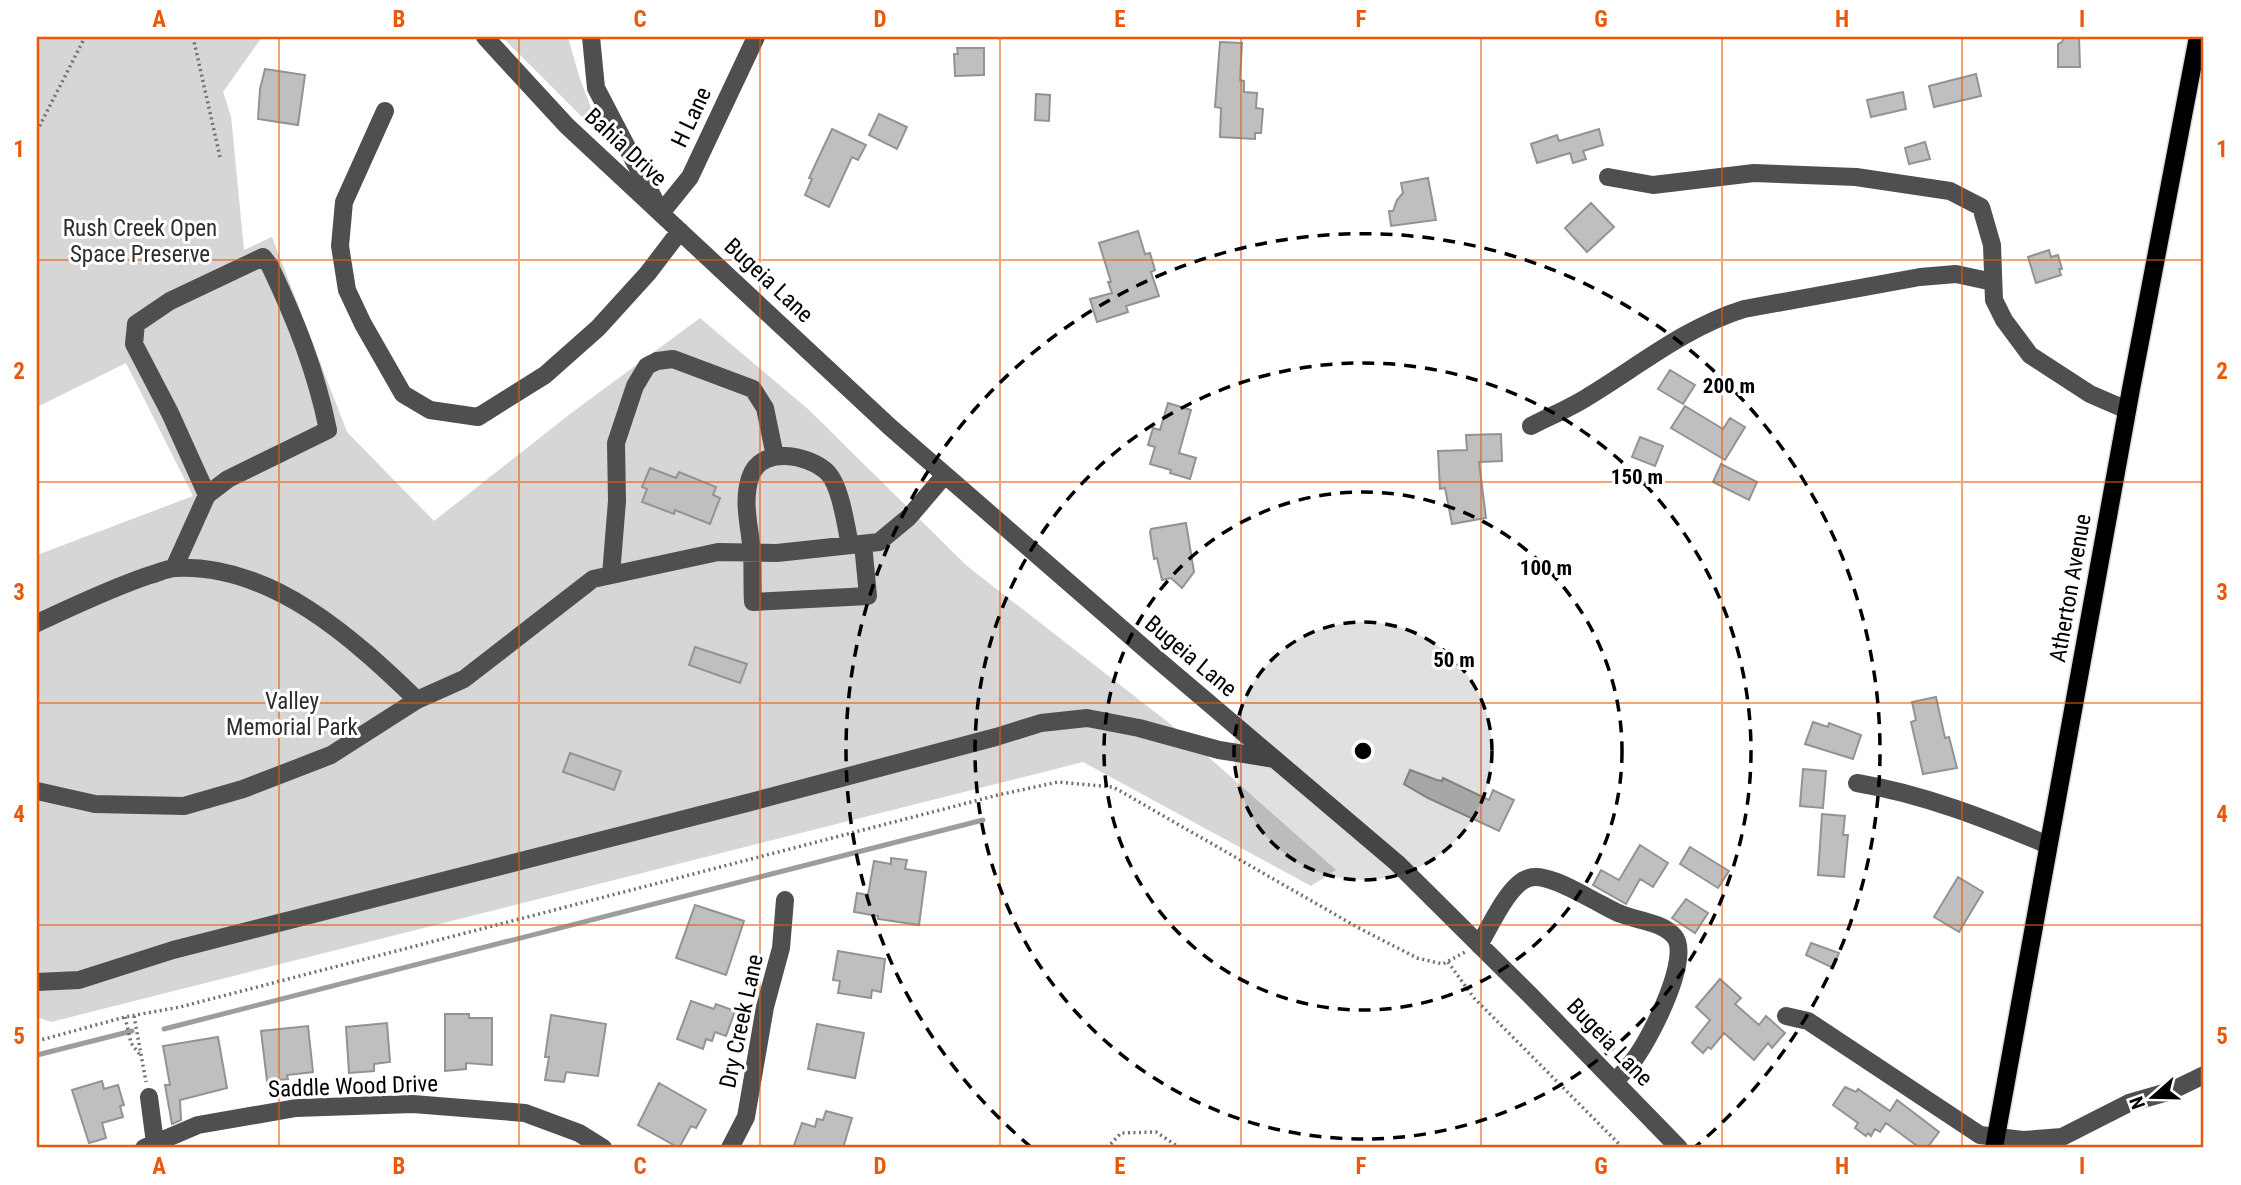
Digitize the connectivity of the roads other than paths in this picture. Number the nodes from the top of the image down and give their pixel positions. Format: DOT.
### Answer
graph roads {
  1 [pos="485,37"];
  2 [pos="591,37"];
  3 [pos="756,37"];
  4 [pos="2198,37"];
  5 [pos="384,111"];
  6 [pos="1608,177"];
  7 [pos="661,213"];
  8 [pos="680,231"];
  9 [pos="1993,282"];
  10 [pos="2127,410"];
  11 [pos="1531,426"];
  12 [pos="775,456"];
  13 [pos="944,476"];
  14 [pos="207,495"];
  15 [pos="857,545"];
  16 [pos="752,553"];
  17 [pos="174,568"];
  18 [pos="611,575"];
  19 [pos="37,623"];
  20 [pos="418,700"];
  21 [pos="1275,759"];
  22 [pos="1857,783"];
  23 [pos="37,791"];
  24 [pos="2049,845"];
  25 [pos="785,900"];
  26 [pos="1479,945"];
  27 [pos="37,982"];
  28 [pos="1786,1016"];
  29 [pos="2204,1075"];
  30 [pos="1615,1082"];
  31 [pos="149,1097"];
  32 [pos="1995,1143"];
  33 [pos="149,1146"];
  34 [pos="603,1148"];
  35 [pos="730,1148"];
  36 [pos="1679,1148"];
  1 -- 7 [label="street, Bahia Drive"];
  2 -- 7 [label="street, Bahia Drive"];
  3 -- 7 [label="street, H Lane"];
  4 -- 10 [label="main road, Atherton Avenue"];
  5 -- 8 [label="street"];
  6 -- 9 [label="street"];
  7 -- 8 [label="street, Bugeia Lane"];
  8 -- 13 [label="street, Bugeia Lane"];
  9 -- 10 [label="street"];
  9 -- 11 [label="street"];
  10 -- 24 [label="main road, Atherton Avenue"];
  12 -- 15 [label="street"];
  12 -- 16 [label="street"];
  12 -- 18 [label="street"];
  13 -- 15 [label="street"];
  13 -- 21 [label="street, Bugeia Lane"];
  14 -- 14 [label="street"];
  14 -- 17 [label="street"];
  15 -- 16 [label="street"];
  15 -- 16 [label="street"];
  16 -- 18 [label="street"];
  17 -- 19 [label="street"];
  17 -- 20 [label="street"];
  18 -- 20 [label="street"];
  20 -- 23 [label="street"];
  21 -- 26 [label="street, Bugeia Lane"];
  21 -- 27 [label="street"];
  22 -- 24 [label="street"];
  24 -- 32 [label="main road, Atherton Avenue"];
  25 -- 35 [label="street, Dry Creek Lane"];
  26 -- 30 [label="street, Bugeia Lane"];
  26 -- 30 [label="street"];
  28 -- 32 [label="street"];
  29 -- 32 [label="street"];
  30 -- 36 [label="street, Bugeia Lane"];
  31 -- 33 [label="street"];
  33 -- 34 [label="street, Saddle Wood Drive"];
}
